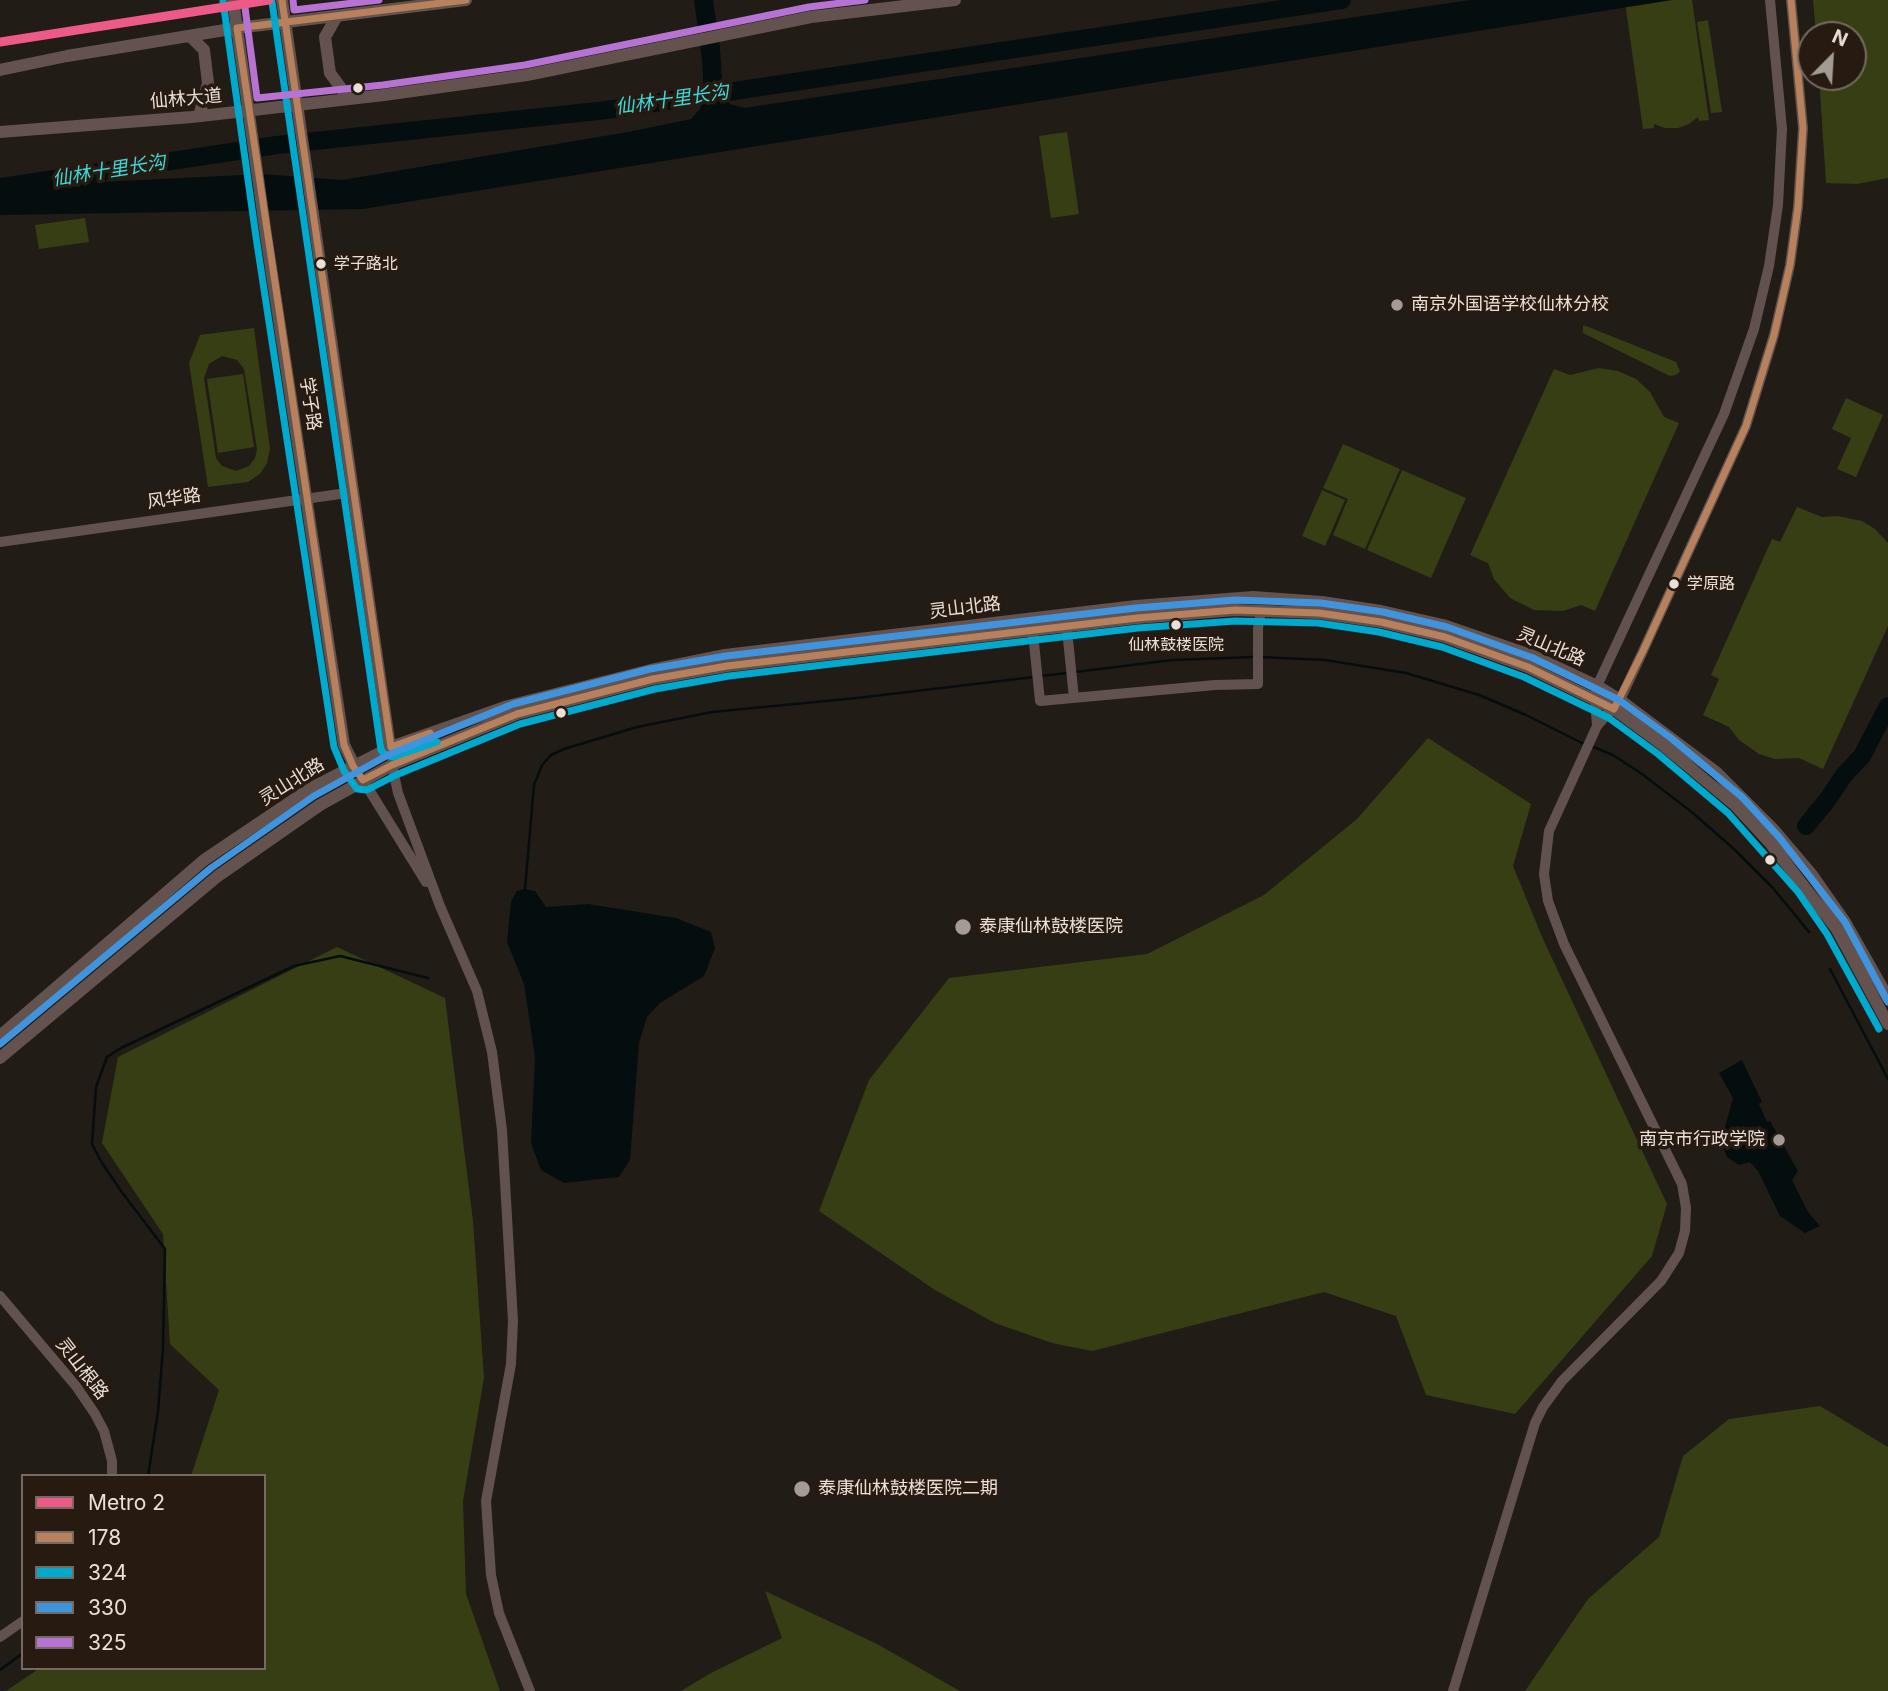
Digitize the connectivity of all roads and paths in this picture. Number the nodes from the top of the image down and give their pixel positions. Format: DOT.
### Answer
graph roads {
  1 [pos="233,0"];
  2 [pos="282,0"];
  3 [pos="466,0"];
  4 [pos="955,0"];
  5 [pos="1770,0"];
  6 [pos="1791,0"];
  7 [pos="337,16"];
  8 [pos="285,22"];
  9 [pos="237,28"];
  10 [pos="190,36"];
  11 [pos="0,70"];
  12 [pos="349,99"];
  13 [pos="297,105"];
  14 [pos="248,110"];
  15 [pos="199,116"];
  16 [pos="0,132"];
  17 [pos="354,492"];
  18 [pos="306,498"];
  19 [pos="0,542"];
  20 [pos="1261,611"];
  21 [pos="1066,620"];
  22 [pos="1032,624"];
  23 [pos="1596,693"];
  24 [pos="1074,698"];
  25 [pos="1617,704"];
  26 [pos="1597,726"];
  27 [pos="391,747"];
  28 [pos="392,765"];
  29 [pos="353,766"];
  30 [pos="363,780"];
  31 [pos="440,906"];
  32 [pos="1888,998"];
  33 [pos="1888,1024"];
  34 [pos="0,1036"];
  35 [pos="0,1058"];
  36 [pos="0,1296"];
  37 [pos="113,1474"];
  38 [pos="21,1622"];
  39 [pos="0,1637"];
  40 [pos="530,1691"];
  41 [pos="1452,1691"];
  1 -- 9 [label="main road, 学子路"];
  2 -- 8 [label="main road, 学子路"];
  3 -- 7 [label="main road"];
  4 -- 12 [label="main road, 仙林大道"];
  5 -- 23 [label="street"];
  6 -- 25 [label="street"];
  7 -- 8 [label="main road"];
  7 -- 12 [label="main road"];
  8 -- 9 [label="main road"];
  8 -- 13 [label="main road, 学子路"];
  9 -- 10 [label="main road"];
  9 -- 14 [label="main road, 学子路"];
  10 -- 11 [label="main road"];
  10 -- 15 [label="main road"];
  12 -- 13 [label="main road, 仙林大道"];
  13 -- 14 [label="main road, 仙林大道"];
  13 -- 17 [label="main road, 学子路"];
  14 -- 15 [label="main road, 仙林大道"];
  14 -- 18 [label="main road, 学子路"];
  15 -- 16 [label="main road, 仙林大道"];
  17 -- 18 [label="street, 风华路"];
  17 -- 27 [label="main road, 学子路"];
  18 -- 19 [label="street, 风华路"];
  18 -- 29 [label="main road, 学子路"];
  20 -- 21 [label="main road, 灵山北路"];
  20 -- 23 [label="main road, 灵山北路"];
  20 -- 24 [label="street"];
  21 -- 22 [label="main road, 灵山北路"];
  21 -- 23 [label="main road, 灵山北路"];
  21 -- 24 [label="street"];
  22 -- 24 [label="street"];
  22 -- 27 [label="main road, 灵山北路"];
  22 -- 28 [label="main road, 灵山北路"];
  23 -- 25 [label="main road, 灵山北路"];
  23 -- 26 [label="street"];
  25 -- 26 [label="street"];
  25 -- 32 [label="main road, 灵山北路"];
  25 -- 33 [label="main road, 灵山北路"];
  26 -- 41 [label="street"];
  27 -- 28 [label="main road, 学子路"];
  27 -- 29 [label="main road, 灵山北路"];
  28 -- 30 [label="main road, 灵山北路"];
  28 -- 31 [label="street"];
  29 -- 30 [label="main road, 学子路"];
  29 -- 34 [label="main road, 灵山北路"];
  30 -- 31 [label="street"];
  30 -- 35 [label="main road, 灵山北路"];
  31 -- 40 [label="street"];
  36 -- 37 [label="street, 灵山根路"];
  38 -- 39 [label="street"];
}
